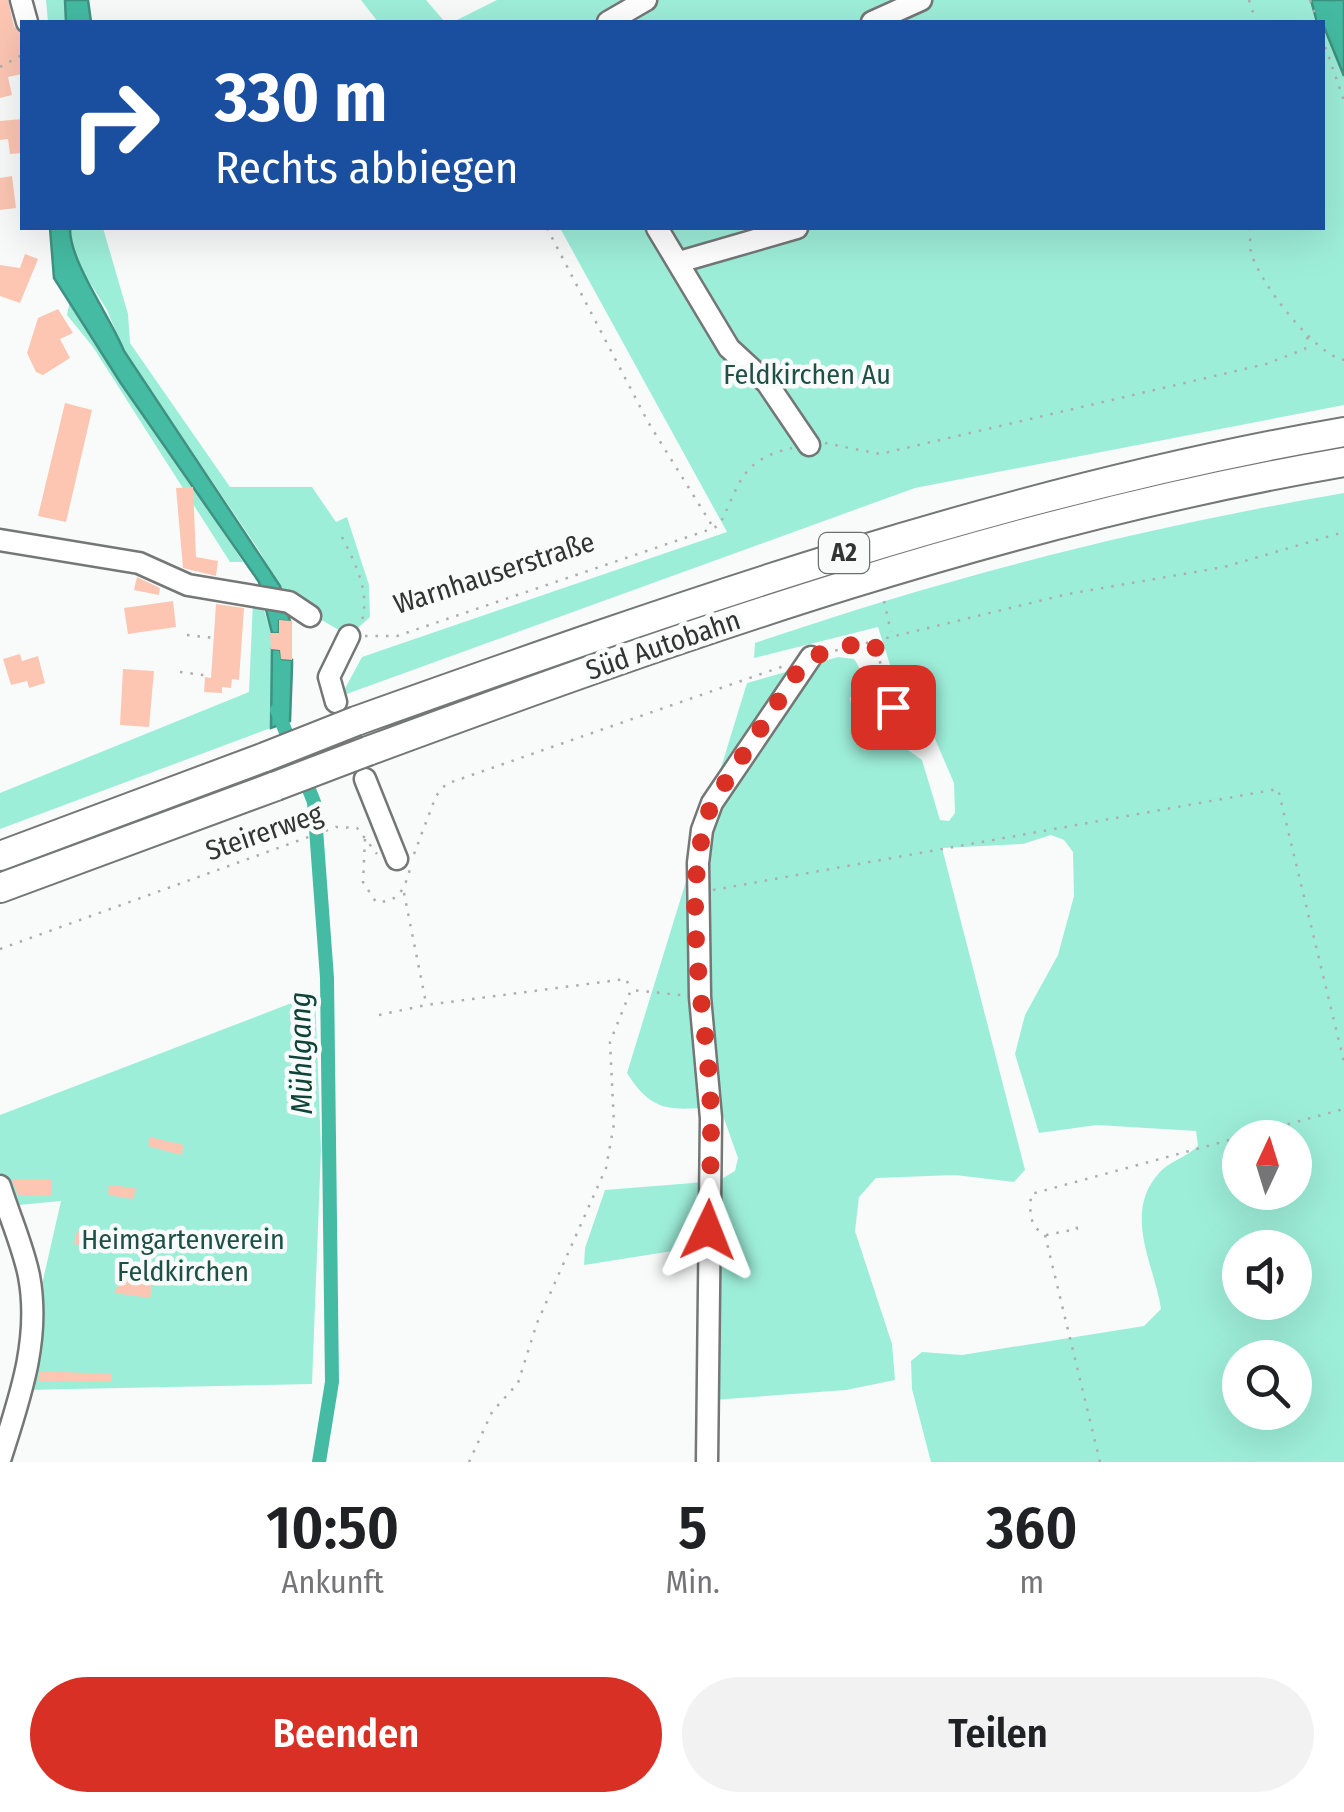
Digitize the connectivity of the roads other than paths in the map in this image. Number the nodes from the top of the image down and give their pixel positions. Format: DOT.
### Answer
graph roads {
  1 [pos="646,0"];
  2 [pos="922,0"];
  3 [pos="610,20"];
  4 [pos="877,20"];
  5 [pos="658,230"];
  6 [pos="791,230"];
  7 [pos="679,262"];
  8 [pos="1344,432"];
  9 [pos="809,444"];
  10 [pos="1344,462"];
  11 [pos="0,540"];
  12 [pos="310,616"];
  13 [pos="349,636"];
  14 [pos="810,657"];
  15 [pos="346,712"];
  16 [pos="367,765"];
  17 [pos="0,856"];
  18 [pos="406,857"];
  19 [pos="0,888"];
  20 [pos="0,1186"];
  21 [pos="0,1460"];
  22 [pos="707,1462"];
  1 -- 3 [label="street"];
  2 -- 4 [label="street"];
  5 -- 7 [label="street"];
  6 -- 7 [label="street"];
  7 -- 9 [label="street"];
  8 -- 15 [label="highway, Süd Autobahn / A2"];
  10 -- 16 [label="highway, Süd Autobahn / A2"];
  11 -- 12 [label="street"];
  13 -- 15 [label="street"];
  14 -- 22 [label="street"];
  15 -- 17 [label="highway, Süd Autobahn / A2, bridge"];
  16 -- 18 [label="street"];
  16 -- 19 [label="highway, Süd Autobahn / A2, bridge"];
  20 -- 21 [label="street"];
}
